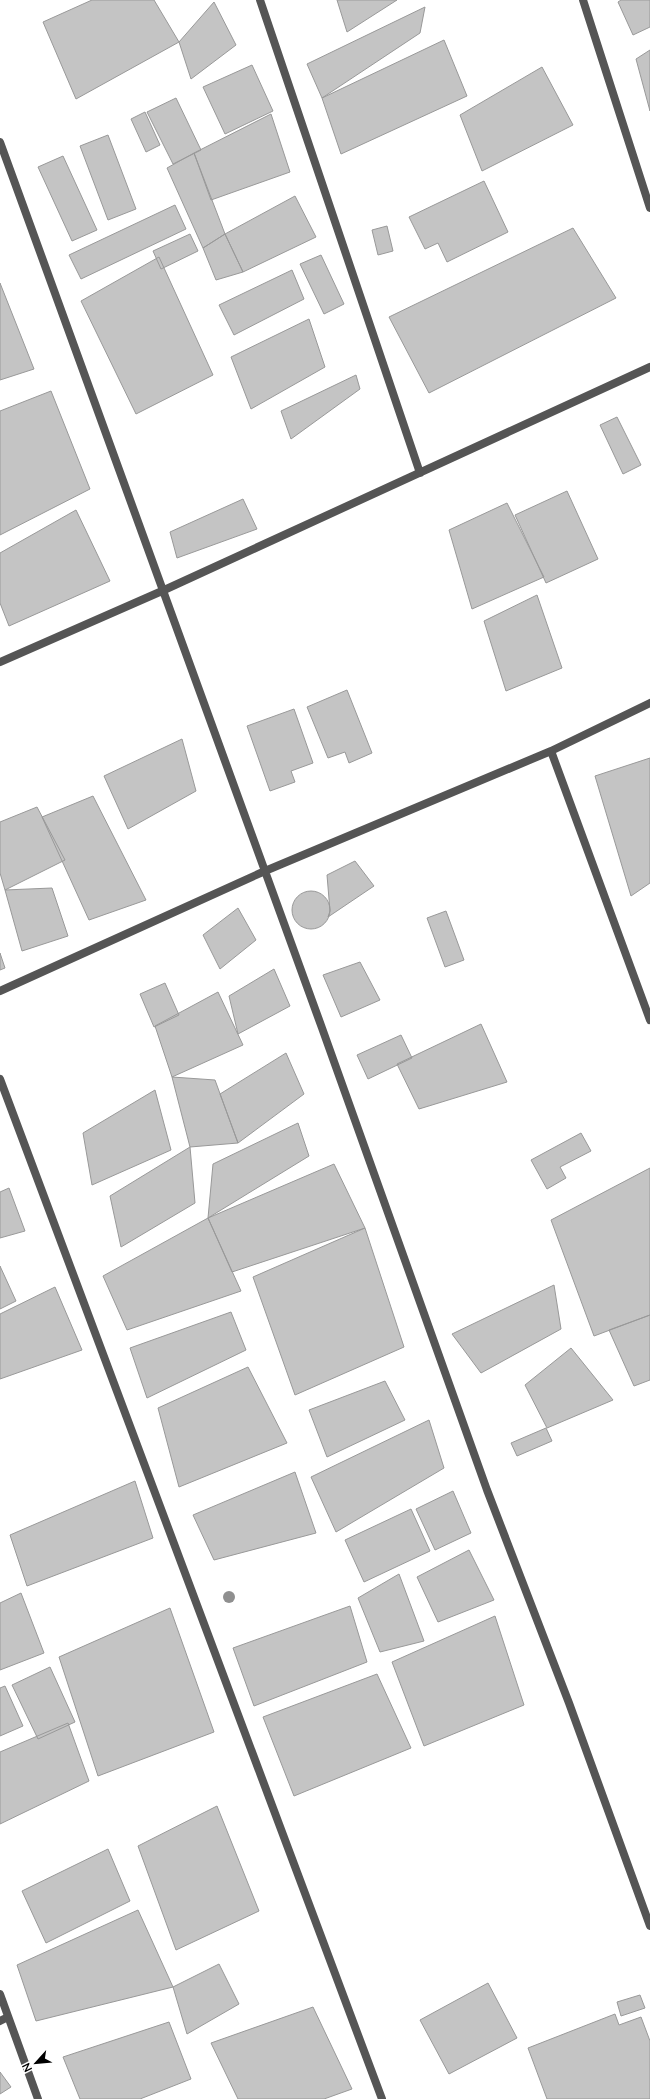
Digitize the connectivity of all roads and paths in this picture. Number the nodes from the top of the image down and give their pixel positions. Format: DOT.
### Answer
graph roads {
  1 [pos="260,0"];
  2 [pos="583,0"];
  3 [pos="0,142"];
  4 [pos="650,208"];
  5 [pos="650,367"];
  6 [pos="420,473"];
  7 [pos="162,591"];
  8 [pos="0,662"];
  9 [pos="650,703"];
  10 [pos="551,751"];
  11 [pos="265,871"];
  12 [pos="0,991"];
  13 [pos="650,1020"];
  14 [pos="0,1079"];
  15 [pos="650,1926"];
  16 [pos="0,1994"];
  17 [pos="8,2017"];
  18 [pos="0,2021"];
  19 [pos="38,2099"];
  20 [pos="382,2099"];
  1 -- 6 [label="street"];
  2 -- 4 [label="street"];
  3 -- 7 [label="street"];
  5 -- 6 [label="street"];
  6 -- 7 [label="street"];
  7 -- 8 [label="street"];
  7 -- 11 [label="street"];
  9 -- 10 [label="street"];
  10 -- 11 [label="street"];
  10 -- 13 [label="street"];
  11 -- 12 [label="street"];
  11 -- 15 [label="street"];
  14 -- 20 [label="street"];
  16 -- 17 [label="street"];
  17 -- 18 [label="street"];
  17 -- 19 [label="street"];
}
